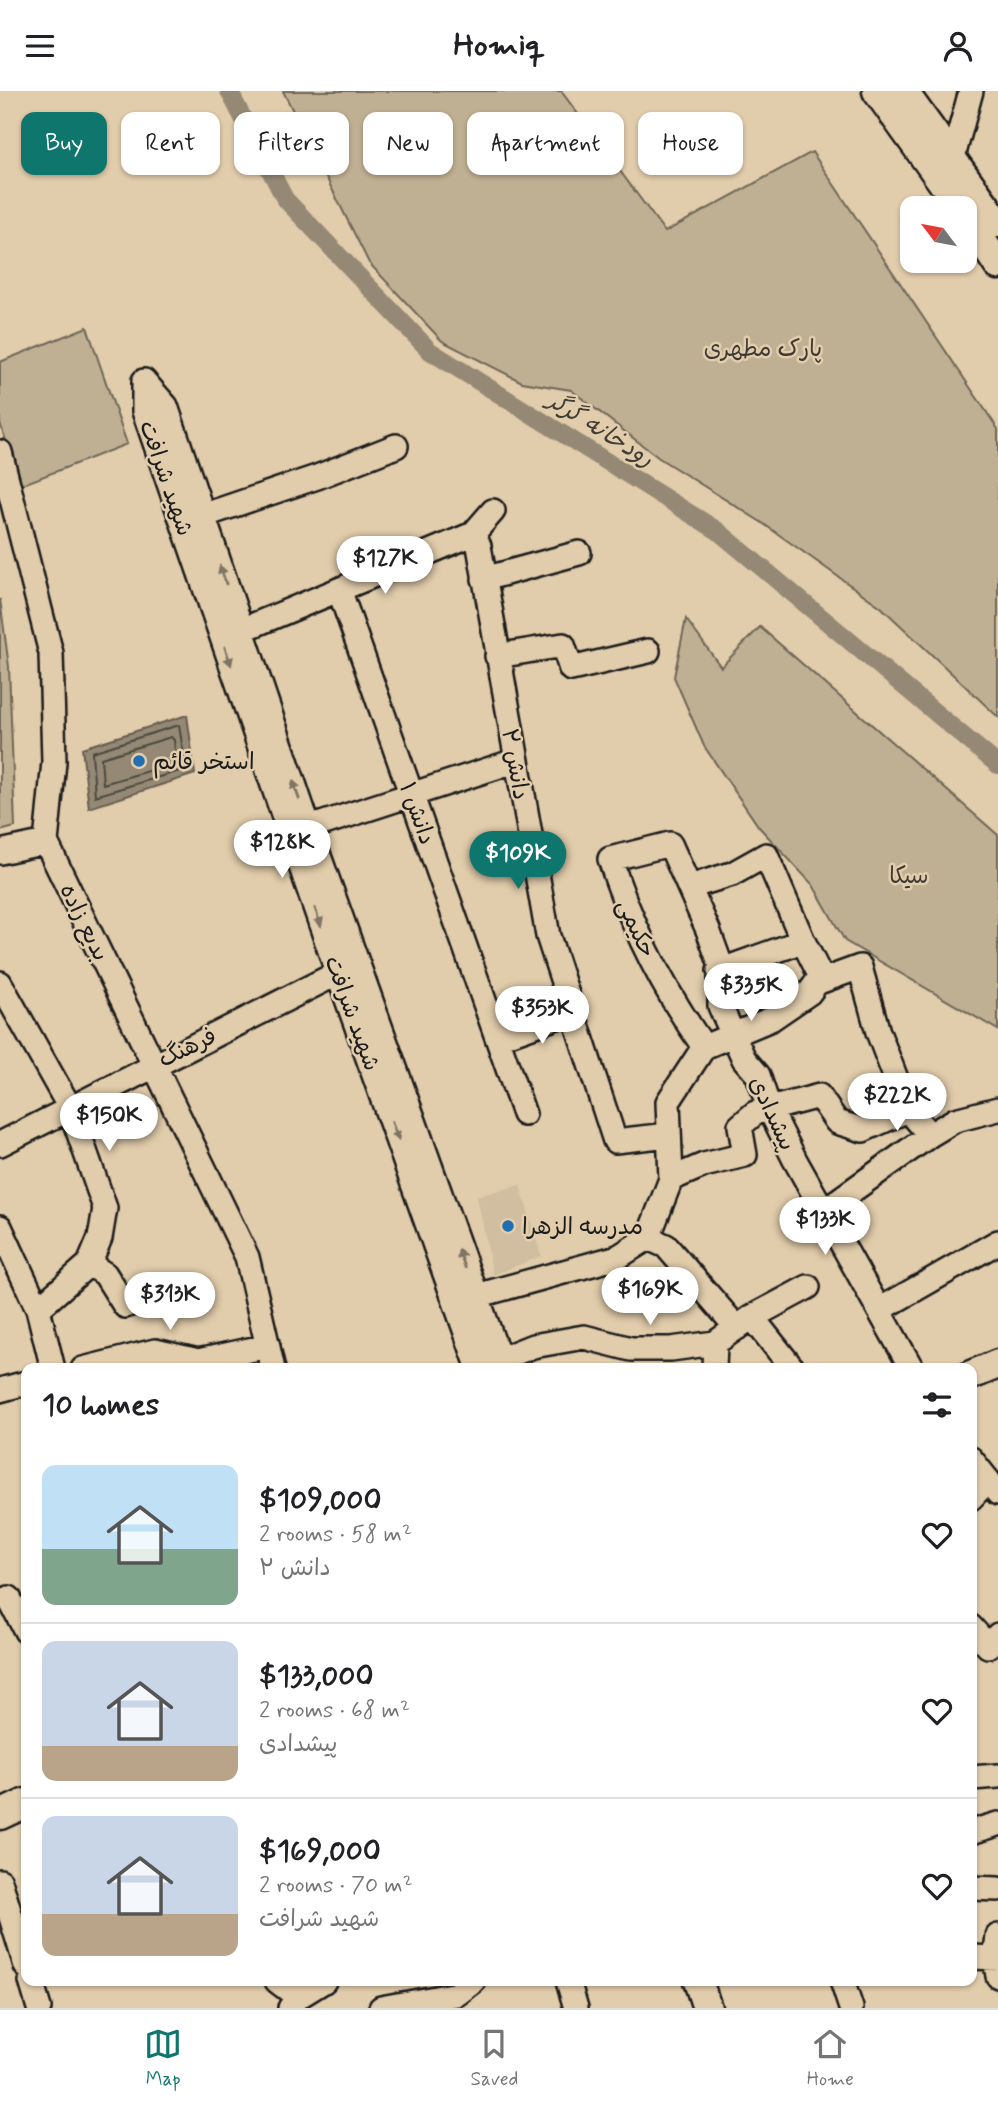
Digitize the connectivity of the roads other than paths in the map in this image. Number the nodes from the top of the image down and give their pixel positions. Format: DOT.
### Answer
graph roads {
  1 [pos="877,91"];
  2 [pos="903,91"];
  3 [pos="971,91"];
  4 [pos="953,157"];
  5 [pos="952,196"];
  6 [pos="998,223"];
  7 [pos="977,234"];
  8 [pos="998,265"];
  9 [pos="396,446"];
  10 [pos="0,452"];
  11 [pos="493,511"];
  12 [pos="202,516"];
  13 [pos="473,534"];
  14 [pos="200,543"];
  15 [pos="579,553"];
  16 [pos="484,579"];
  17 [pos="340,592"];
  18 [pos="242,630"];
  19 [pos="648,651"];
  20 [pos="497,656"];
  21 [pos="515,761"];
  22 [pos="412,795"];
  23 [pos="309,828"];
  24 [pos="46,842"];
  25 [pos="670,844"];
  26 [pos="0,852"];
  27 [pos="689,887"];
  28 [pos="803,941"];
  29 [pos="719,971"];
  30 [pos="338,973"];
  31 [pos="0,983"];
  32 [pos="816,983"];
  33 [pos="571,1012"];
  34 [pos="733,1035"];
  35 [pos="498,1038"];
  36 [pos="704,1047"];
  37 [pos="154,1063"];
  38 [pos="70,1108"];
  39 [pos="769,1108"];
  40 [pos="908,1109"];
  41 [pos="998,1109"];
  42 [pos="524,1114"];
  43 [pos="669,1135"];
  44 [pos="930,1135"];
  45 [pos="0,1145"];
  46 [pos="671,1179"];
  47 [pos="825,1210"];
  48 [pos="0,1227"];
  49 [pos="648,1238"];
  50 [pos="998,1242"];
  51 [pos="89,1264"];
  52 [pos="808,1287"];
  53 [pos="164,1292"];
  54 [pos="476,1296"];
  55 [pos="38,1309"];
  56 [pos="880,1310"];
  57 [pos="745,1323"];
  58 [pos="715,1343"];
  59 [pos="268,1346"];
  60 [pos="52,1363"];
  61 [pos="107,1363"];
  62 [pos="192,1363"];
  63 [pos="205,1363"];
  64 [pos="272,1363"];
  65 [pos="493,1363"];
  66 [pos="493,1363"];
  67 [pos="498,1363"];
  68 [pos="714,1363"];
  69 [pos="787,1363"];
  70 [pos="909,1363"];
  71 [pos="998,1364"];
  72 [pos="977,1373"];
  73 [pos="21,1384"];
  74 [pos="998,1385"];
  75 [pos="0,1390"];
  76 [pos="977,1394"];
  77 [pos="977,1466"];
  78 [pos="993,1486"];
  79 [pos="977,1495"];
  80 [pos="12,1592"];
  81 [pos="21,1617"];
  82 [pos="977,1634"];
  83 [pos="998,1635"];
  84 [pos="998,1776"];
  85 [pos="977,1778"];
  86 [pos="998,1824"];
  87 [pos="977,1830"];
  88 [pos="0,1881"];
  89 [pos="977,1888"];
  90 [pos="998,1889"];
  91 [pos="21,1938"];
  92 [pos="977,1957"];
  93 [pos="997,1957"];
  94 [pos="37,1986"];
  95 [pos="281,1986"];
  96 [pos="317,1986"];
  97 [pos="467,1986"];
  98 [pos="569,1986"];
  99 [pos="700,1986"];
  100 [pos="843,1986"];
  101 [pos="294,2003"];
  102 [pos="433,2003"];
  103 [pos="39,2008"];
  104 [pos="381,2008"];
  105 [pos="576,2008"];
  106 [pos="707,2008"];
  107 [pos="850,2008"];
  1 -- 5 [label="main road"];
  2 -- 4 [label="main road"];
  3 -- 4 [label="street"];
  4 -- 6 [label="main road"];
  7 -- 8 [label="main road"];
  9 -- 12 [label="street"];
  10 -- 24 [label="street"];
  11 -- 13 [label="street"];
  12 -- 14 [label="street, شهید شرافت"];
  12 -- 14 [label="street, شهید شرافت"];
  13 -- 16 [label="street, دانش ۲"];
  13 -- 17 [label="street"];
  18 -- 14 [label="street, شهید شرافت, one-way"];
  14 -- 30 [label="street, شهید شرافت, one-way"];
  15 -- 16 [label="street"];
  16 -- 20 [label="street, دانش ۲"];
  17 -- 18 [label="street"];
  17 -- 22 [label="street, دانش ۱"];
  23 -- 18 [label="street, شهید شرافت, one-way"];
  19 -- 20 [label="street"];
  20 -- 21 [label="street, دانش ۲"];
  21 -- 22 [label="street"];
  21 -- 33 [label="street, دانش ۲"];
  22 -- 23 [label="street"];
  22 -- 35 [label="street, دانش ۱"];
  54 -- 23 [label="street, شهید شرافت, one-way"];
  24 -- 26 [label="street"];
  24 -- 37 [label="street, بدیع زاده"];
  25 -- 27 [label="street, پیشدادی"];
  25 -- 36 [label="street, حکیمی"];
  27 -- 28 [label="street"];
  27 -- 29 [label="street, پیشدادی"];
  28 -- 29 [label="street"];
  28 -- 32 [label="street"];
  29 -- 34 [label="street, پیشدادی"];
  30 -- 37 [label="street, فرهنگ"];
  30 -- 65 [label="street, شهید شرافت, one-way"];
  31 -- 38 [label="street"];
  32 -- 34 [label="street"];
  32 -- 40 [label="street"];
  33 -- 35 [label="street"];
  33 -- 43 [label="street, دانش ۲"];
  34 -- 36 [label="street"];
  34 -- 39 [label="street, پیشدادی"];
  35 -- 42 [label="street, دانش ۱"];
  36 -- 43 [label="street"];
  37 -- 38 [label="street, فرهنگ"];
  37 -- 59 [label="street, بدیع زاده"];
  38 -- 45 [label="street, فرهنگ"];
  38 -- 51 [label="street"];
  39 -- 40 [label="street"];
  39 -- 46 [label="street"];
  39 -- 47 [label="street, پیشدادی"];
  40 -- 44 [label="street"];
  41 -- 44 [label="street"];
  43 -- 46 [label="street"];
  44 -- 47 [label="street"];
  46 -- 49 [label="street"];
  47 -- 56 [label="street, پیشدادی"];
  48 -- 55 [label="street"];
  49 -- 54 [label="street"];
  49 -- 57 [label="street"];
  50 -- 56 [label="street"];
  51 -- 53 [label="street"];
  51 -- 55 [label="street"];
  52 -- 57 [label="street"];
  54 -- 66 [label="street, شهید شرافت"];
  55 -- 60 [label="street"];
  56 -- 70 [label="street, پیشدادی"];
  57 -- 58 [label="street"];
  57 -- 69 [label="street"];
  58 -- 67 [label="street"];
  58 -- 68 [label="street"];
  59 -- 63 [label="street"];
  59 -- 64 [label="street, بدیع زاده"];
  61 -- 62 [label="street"];
  71 -- 72 [label="main road"];
  73 -- 75 [label="street"];
  74 -- 76 [label="main road"];
  77 -- 78 [label="street"];
  78 -- 79 [label="street"];
  80 -- 81 [label="street"];
  82 -- 83 [label="street"];
  84 -- 85 [label="street"];
  86 -- 87 [label="street"];
  88 -- 91 [label="street"];
  89 -- 90 [label="street"];
  92 -- 93 [label="street"];
  94 -- 103 [label="street"];
  95 -- 101 [label="street"];
  96 -- 101 [label="street"];
  97 -- 102 [label="street"];
  98 -- 105 [label="street"];
  99 -- 106 [label="main road"];
  100 -- 107 [label="street"];
  102 -- 104 [label="street"];
}
